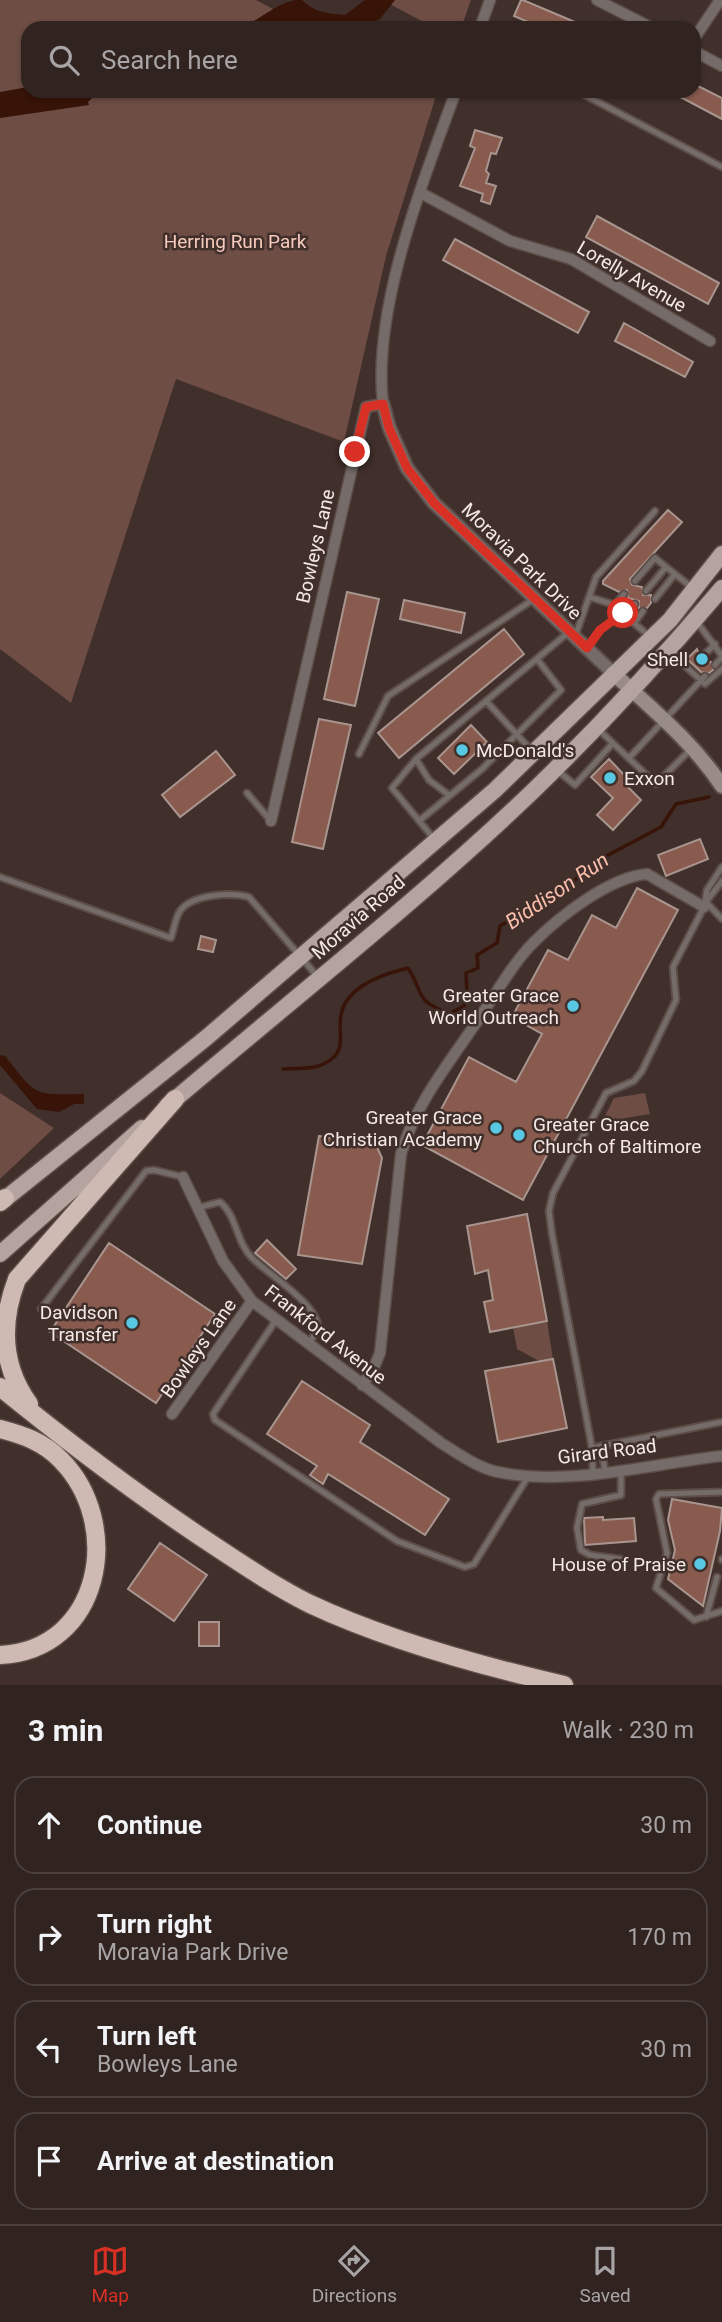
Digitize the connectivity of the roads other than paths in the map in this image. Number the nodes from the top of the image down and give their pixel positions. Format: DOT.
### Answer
graph roads {
  1 [pos="490,0"];
  2 [pos="597,0"];
  3 [pos="720,0"];
  4 [pos="482,21"];
  5 [pos="638,21"];
  6 [pos="701,28"];
  7 [pos="701,55"];
  8 [pos="722,66"];
  9 [pos="454,98"];
  10 [pos="590,98"];
  11 [pos="722,167"];
  12 [pos="421,193"];
  13 [pos="710,341"];
  14 [pos="383,404"];
  15 [pos="655,511"];
  16 [pos="722,554"];
  17 [pos="666,567"];
  18 [pos="675,574"];
  19 [pos="635,581"];
  20 [pos="722,588"];
  21 [pos="694,589"];
  22 [pos="646,591"];
  23 [pos="624,594"];
  24 [pos="589,597"];
  25 [pos="534,599"];
  26 [pos="655,599"];
  27 [pos="635,604"];
  28 [pos="614,606"];
  29 [pos="643,611"];
  30 [pos="624,614"];
  31 [pos="695,620"];
  32 [pos="635,622"];
  33 [pos="572,634"];
  34 [pos="651,638"];
  35 [pos="715,644"];
  36 [pos="587,648"];
  37 [pos="668,650"];
  38 [pos="704,656"];
  39 [pos="722,656"];
  40 [pos="537,660"];
  41 [pos="715,665"];
  42 [pos="722,670"];
  43 [pos="613,673"];
  44 [pos="703,678"];
  45 [pos="631,690"];
  46 [pos="487,702"];
  47 [pos="667,720"];
  48 [pos="596,726"];
  49 [pos="517,734"];
  50 [pos="613,743"];
  51 [pos="692,747"];
  52 [pos="533,752"];
  53 [pos="359,754"];
  54 [pos="629,758"];
  55 [pos="416,759"];
  56 [pos="555,768"];
  57 [pos="722,786"];
  58 [pos="247,793"];
  59 [pos="449,796"];
  60 [pos="271,821"];
  61 [pos="419,821"];
  62 [pos="436,841"];
  63 [pos="722,867"];
  64 [pos="0,877"];
  65 [pos="722,881"];
  66 [pos="705,905"];
  67 [pos="722,919"];
  68 [pos="301,957"];
  69 [pos="319,978"];
  70 [pos="175,1099"];
  71 [pos="183,1177"];
  72 [pos="2,1201"];
  73 [pos="197,1208"];
  74 [pos="0,1254"];
  75 [pos="252,1301"];
  76 [pos="41,1309"];
  77 [pos="276,1320"];
  78 [pos="309,1345"];
  79 [pos="362,1385"];
  80 [pos="0,1387"];
  81 [pos="172,1414"];
  82 [pos="42,1421"];
  83 [pos="722,1422"];
  84 [pos="0,1429"];
  85 [pos="601,1447"];
  86 [pos="592,1448"];
  87 [pos="722,1456"];
  88 [pos="621,1469"];
  89 [pos="605,1471"];
  90 [pos="497,1472"];
  91 [pos="593,1474"];
  92 [pos="529,1475"];
  93 [pos="722,1492"];
  94 [pos="626,1560"];
  95 [pos="717,1577"];
  96 [pos="722,1611"];
  97 [pos="706,1617"];
  98 [pos="0,1654"];
  99 [pos="564,1685"];
  1 -- 4 [label="street"];
  2 -- 5 [label="street"];
  3 -- 6 [label="street"];
  7 -- 8 [label="street"];
  9 -- 12 [label="street"];
  10 -- 11 [label="lane"];
  12 -- 13 [label="street, Lorelly Avenue"];
  12 -- 14 [label="street"];
  14 -- 25 [label="street, Moravia Park Drive"];
  14 -- 60 [label="street, Bowleys Lane"];
  15 -- 24 [label="lane"];
  16 -- 21 [label="main road, Moravia Road"];
  17 -- 18 [label="lane"];
  17 -- 19 [label="lane"];
  17 -- 22 [label="lane"];
  18 -- 21 [label="lane"];
  18 -- 26 [label="lane"];
  20 -- 31 [label="main road, Moravia Road"];
  21 -- 34 [label="main road, Moravia Road"];
  23 -- 28 [label="lane"];
  24 -- 28 [label="lane"];
  24 -- 33 [label="lane"];
  25 -- 33 [label="street, Moravia Park Drive"];
  25 -- 53 [label="lane"];
  27 -- 30 [label="lane"];
  28 -- 30 [label="lane"];
  29 -- 32 [label="lane"];
  30 -- 32 [label="lane"];
  30 -- 36 [label="lane"];
  31 -- 35 [label="lane"];
  31 -- 37 [label="main road, Moravia Road"];
  32 -- 34 [label="lane"];
  33 -- 36 [label="street, Moravia Park Drive"];
  33 -- 40 [label="lane"];
  34 -- 43 [label="main road, Moravia Road"];
  35 -- 38 [label="lane"];
  35 -- 39 [label="lane"];
  36 -- 43 [label="street, Moravia Park Drive"];
  37 -- 44 [label="lane"];
  37 -- 45 [label="main road, Moravia Road"];
  39 -- 41 [label="lane"];
  40 -- 46 [label="lane"];
  40 -- 49 [label="lane"];
  42 -- 44 [label="lane"];
  43 -- 45 [label="main road, Moravia Park Drive"];
  43 -- 52 [label="main road, Moravia Road"];
  44 -- 47 [label="lane"];
  45 -- 47 [label="main road, Moravia Park Drive"];
  45 -- 48 [label="main road, Moravia Road"];
  46 -- 49 [label="lane"];
  46 -- 55 [label="lane"];
  47 -- 51 [label="main road, Moravia Park Drive"];
  47 -- 54 [label="lane"];
  48 -- 50 [label="lane"];
  48 -- 56 [label="main road, Moravia Road"];
  49 -- 52 [label="lane"];
  49 -- 59 [label="lane"];
  50 -- 54 [label="lane"];
  50 -- 56 [label="lane"];
  51 -- 54 [label="lane"];
  51 -- 57 [label="main road, Moravia Park Drive"];
  52 -- 62 [label="main road, Moravia Road"];
  55 -- 59 [label="lane"];
  55 -- 61 [label="lane"];
  56 -- 69 [label="main road, Moravia Road"];
  58 -- 60 [label="lane"];
  59 -- 61 [label="lane"];
  61 -- 62 [label="lane"];
  62 -- 68 [label="main road, Moravia Road"];
  63 -- 66 [label="lane"];
  64 -- 68 [label="lane"];
  65 -- 66 [label="lane"];
  66 -- 67 [label="lane"];
  66 -- 79 [label="street"];
  66 -- 86 [label="lane"];
  68 -- 69 [label="lane"];
  68 -- 72 [label="main road, Moravia Road"];
  69 -- 70 [label="main road, Moravia Road"];
  70 -- 74 [label="main road, Moravia Road"];
  70 -- 82 [label="highway"];
  71 -- 73 [label="street, Frankford Avenue"];
  71 -- 76 [label="lane"];
  73 -- 75 [label="street, Frankford Avenue"];
  73 -- 78 [label="lane"];
  75 -- 77 [label="street, Frankford Avenue"];
  75 -- 81 [label="street, Bowleys Lane"];
  77 -- 78 [label="street, Frankford Avenue"];
  77 -- 92 [label="lane"];
  78 -- 79 [label="street, Frankford Avenue"];
  79 -- 90 [label="street, Frankford Avenue"];
  80 -- 82 [label="highway"];
  82 -- 99 [label="highway"];
  83 -- 85 [label="lane"];
  84 -- 98 [label="highway"];
  85 -- 86 [label="lane"];
  85 -- 89 [label="lane"];
  86 -- 91 [label="lane"];
  87 -- 88 [label="street, Girard Road"];
  88 -- 89 [label="street, Girard Road"];
  88 -- 94 [label="lane"];
  89 -- 91 [label="street, Girard Road"];
  90 -- 92 [label="street, Girard Road"];
  91 -- 92 [label="street, Girard Road"];
  93 -- 97 [label="lane"];
  95 -- 97 [label="lane"];
  96 -- 97 [label="lane"];
}
